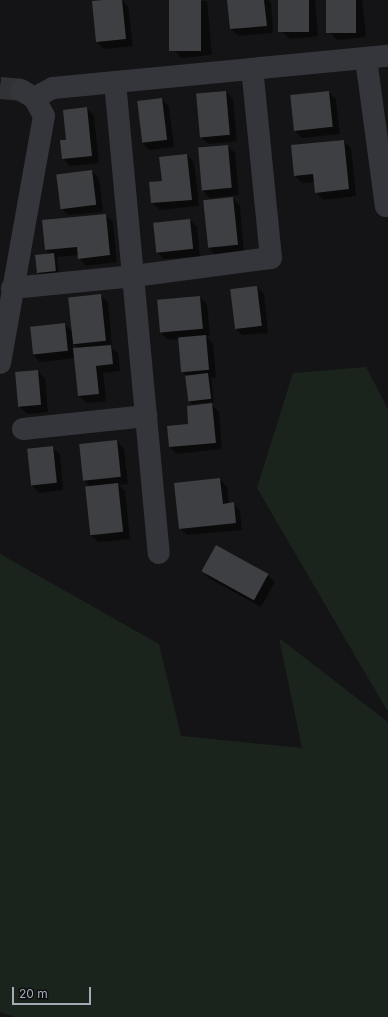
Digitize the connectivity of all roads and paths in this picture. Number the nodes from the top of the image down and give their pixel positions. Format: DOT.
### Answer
graph roads {
  1 [pos="388,56"];
  2 [pos="366,58"];
  3 [pos="252,69"];
  4 [pos="114,82"];
  5 [pos="388,206"];
  6 [pos="134,276"];
  7 [pos="12,288"];
  8 [pos="0,364"];
  9 [pos="146,416"];
  10 [pos="23,429"];
  11 [pos="159,553"];
  1 -- 2 [label="street"];
  2 -- 3 [label="street"];
  2 -- 5 [label="street"];
  3 -- 4 [label="street"];
  3 -- 6 [label="street"];
  4 -- 6 [label="street"];
  4 -- 7 [label="street"];
  6 -- 7 [label="street"];
  6 -- 9 [label="street"];
  7 -- 8 [label="street"];
  9 -- 10 [label="street"];
  9 -- 11 [label="street"];
}
